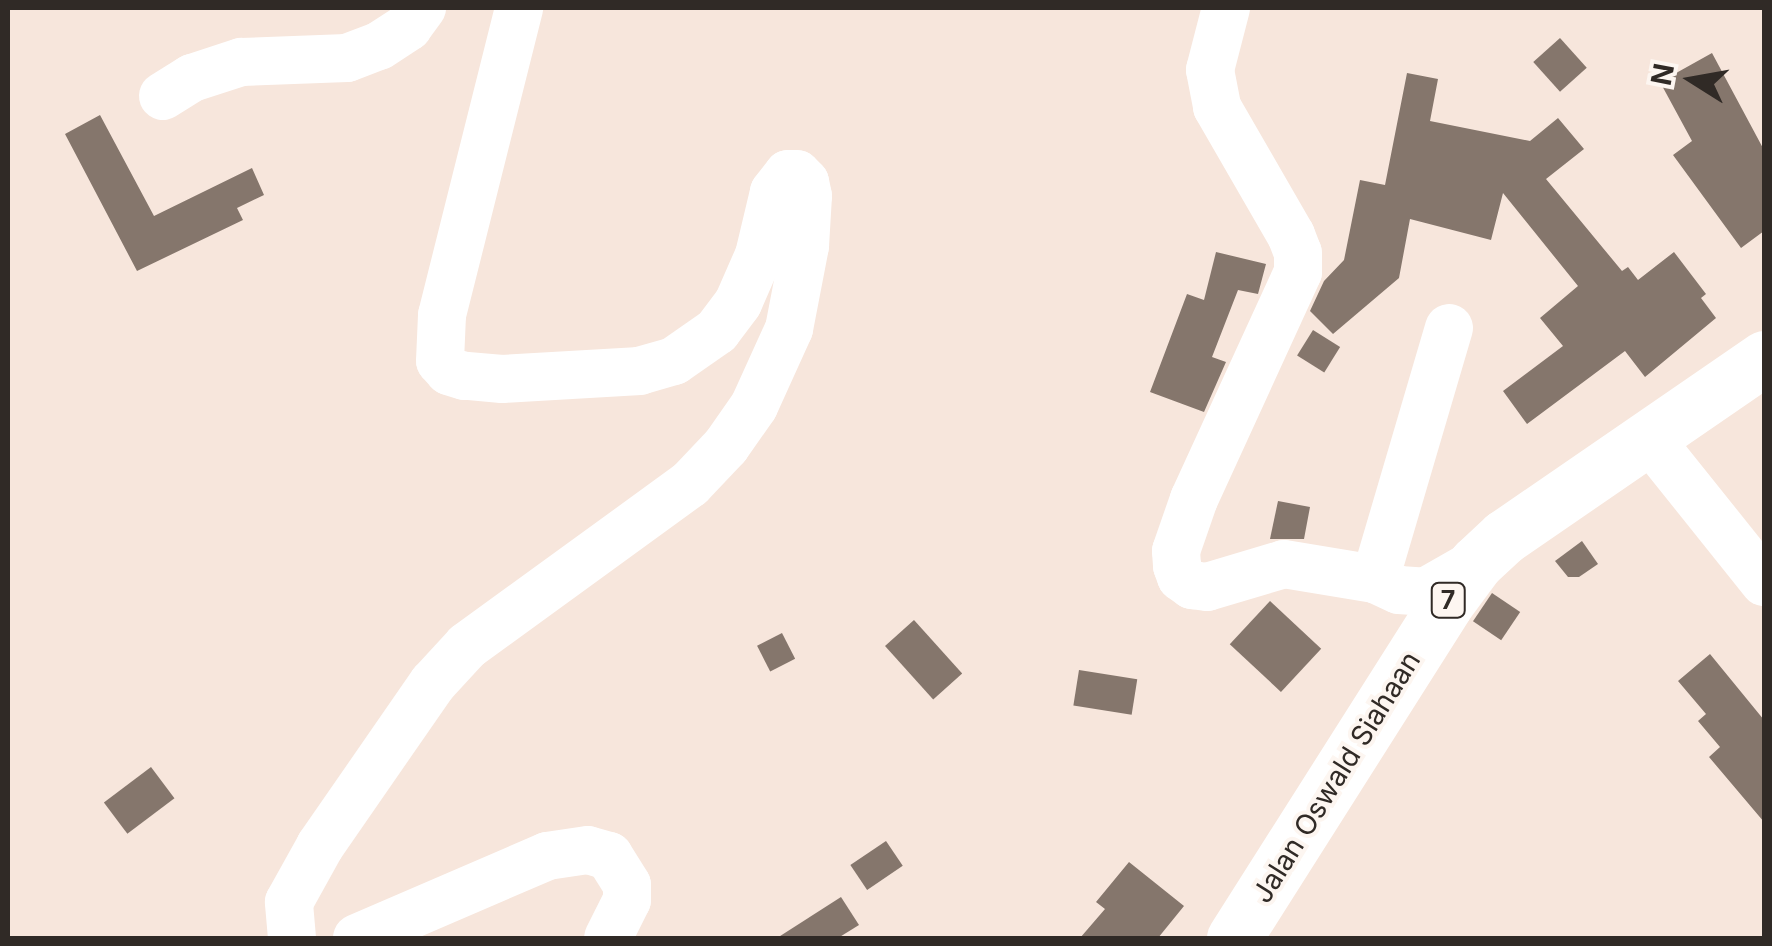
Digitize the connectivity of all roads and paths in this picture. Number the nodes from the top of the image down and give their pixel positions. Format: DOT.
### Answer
graph roads {
  1 [pos="422,8"];
  2 [pos="519,8"];
  3 [pos="1226,8"];
  4 [pos="163,96"];
  5 [pos="1449,328"];
  6 [pos="1764,358"];
  7 [pos="1648,437"];
  8 [pos="1476,563"];
  9 [pos="1375,579"];
  10 [pos="1764,582"];
  11 [pos="292,938"];
  12 [pos="356,938"];
  13 [pos="608,938"];
  14 [pos="1234,938"];
  1 -- 4 [label="street"];
  2 -- 11 [label="street"];
  3 -- 9 [label="street"];
  5 -- 9 [label="street"];
  6 -- 7 [label="highway, Jalan Oswald Siahaan / 7"];
  7 -- 8 [label="highway, Jalan Oswald Siahaan / 7"];
  7 -- 10 [label="street"];
  8 -- 9 [label="street"];
  8 -- 14 [label="highway, Jalan Oswald Siahaan / 7"];
  12 -- 13 [label="street"];
}
